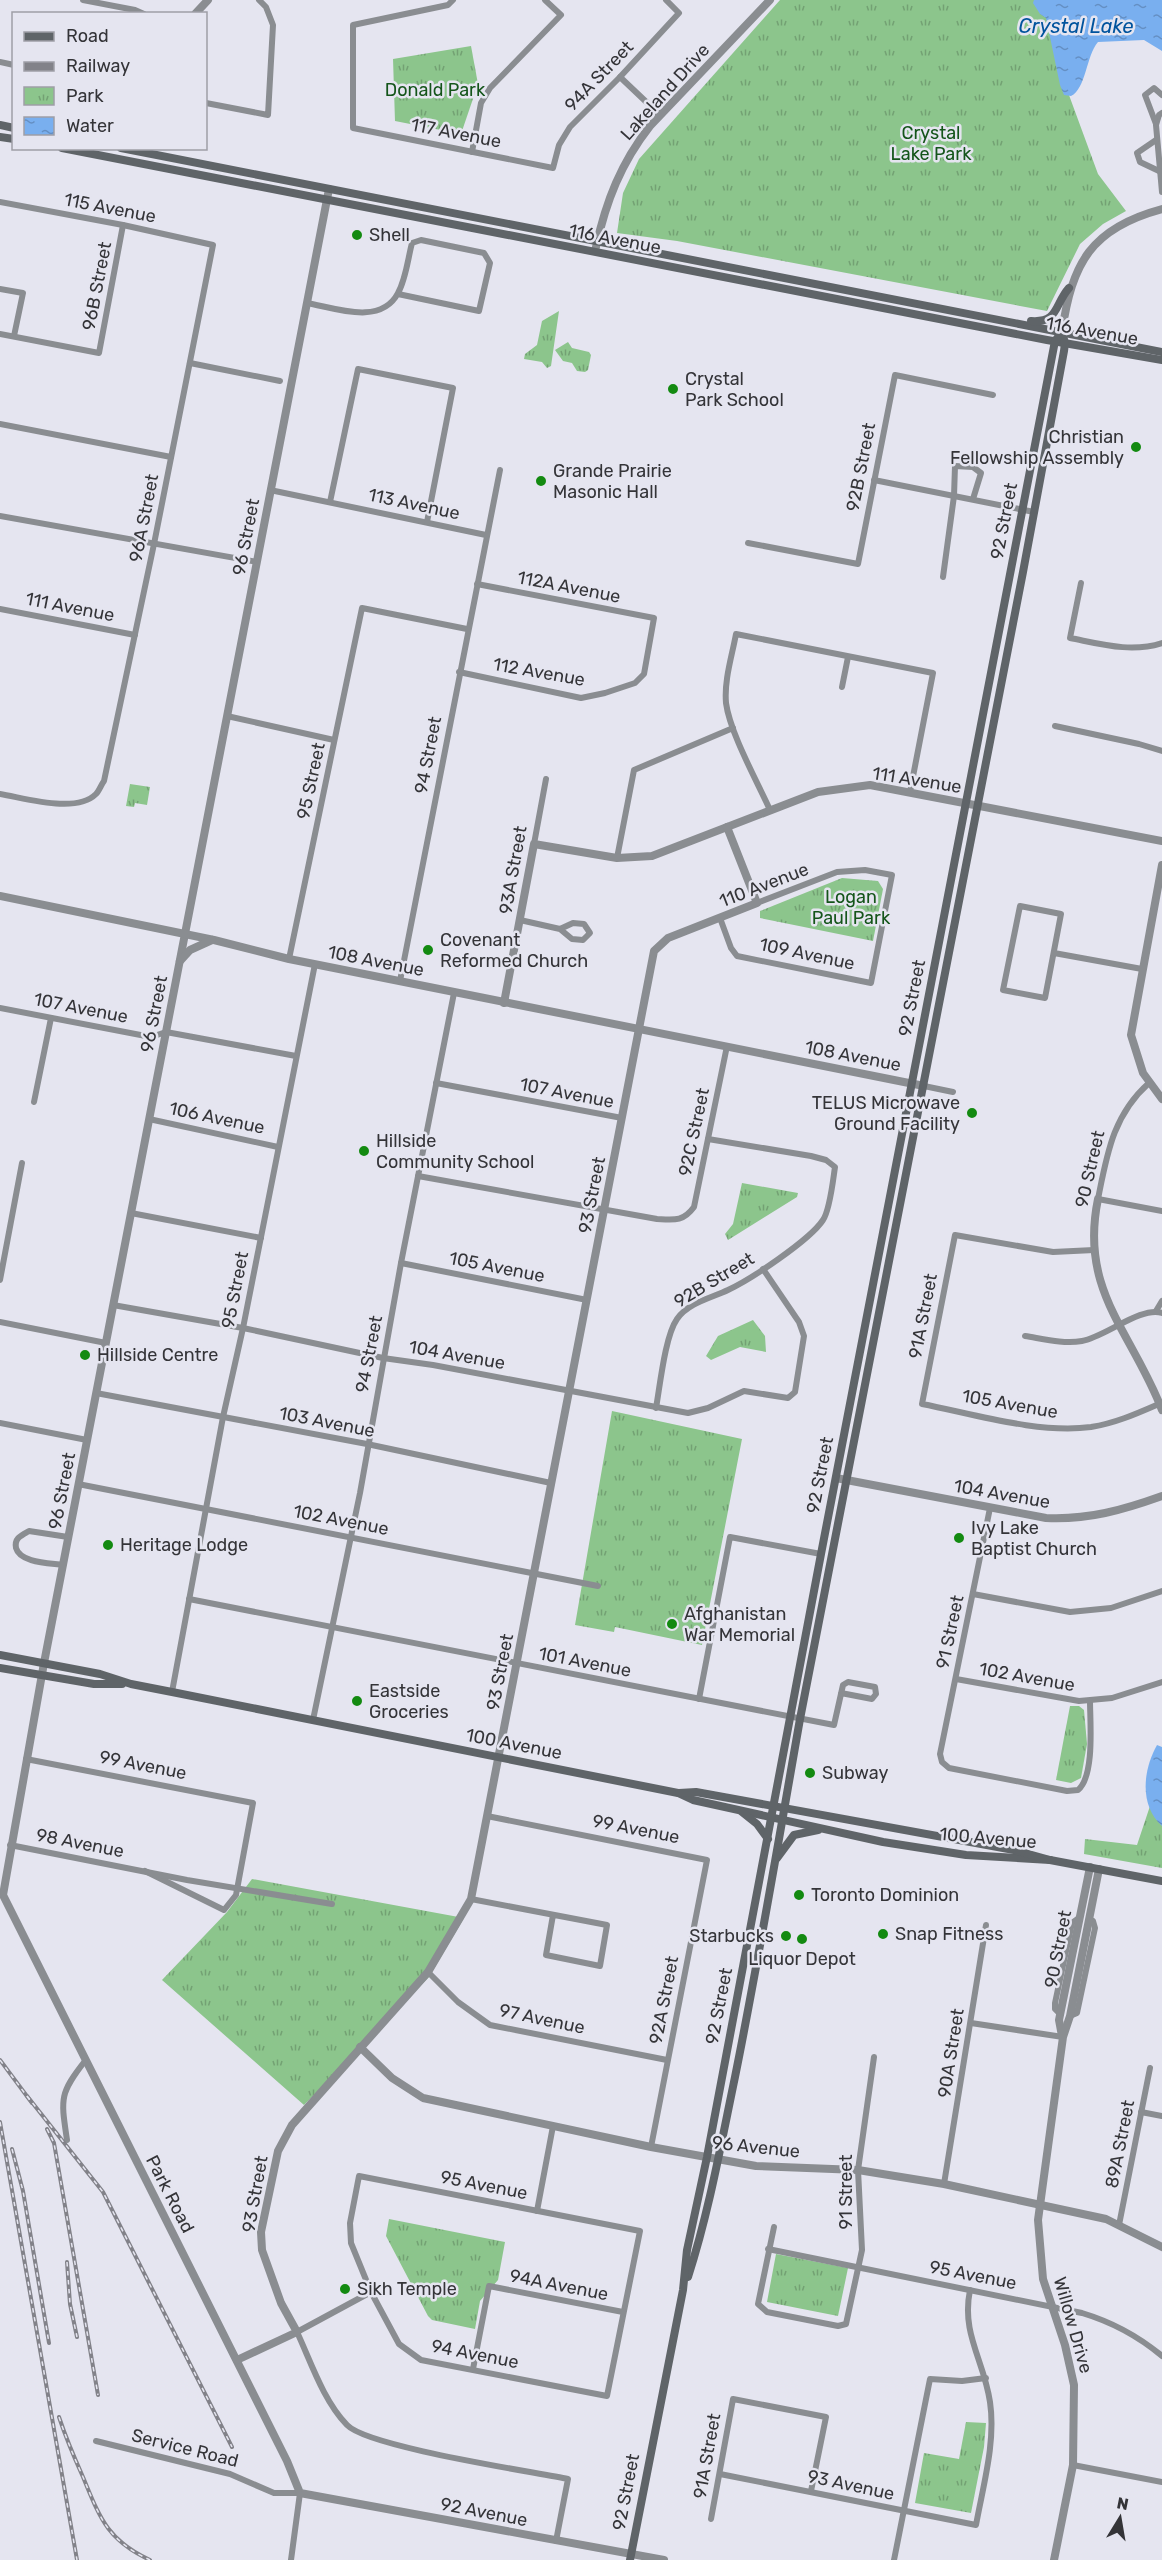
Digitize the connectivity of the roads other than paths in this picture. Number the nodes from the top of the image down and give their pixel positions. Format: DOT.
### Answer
graph roads {
  1 [pos="83,0"];
  2 [pos="208,0"];
  3 [pos="258,0"];
  4 [pos="453,0"];
  5 [pos="545,0"];
  6 [pos="666,0"];
  7 [pos="770,0"];
  8 [pos="140,12"];
  9 [pos="197,12"];
  10 [pos="620,77"];
  11 [pos="1162,95"];
  12 [pos="207,103"];
  13 [pos="1162,113"];
  14 [pos="660,115"];
  15 [pos="1156,124"];
  16 [pos="1156,140"];
  17 [pos="72,150"];
  18 [pos="139,150"];
  19 [pos="1160,151"];
  20 [pos="472,152"];
  21 [pos="136,163"];
  22 [pos="554,168"];
  23 [pos="1159,171"];
  24 [pos="329,189"];
  25 [pos="1162,192"];
  26 [pos="327,201"];
  27 [pos="0,202"];
  28 [pos="1162,209"];
  29 [pos="123,225"];
  30 [pos="598,241"];
  31 [pos="213,245"];
  32 [pos="596,251"];
  33 [pos="1069,288"];
  34 [pos="0,289"];
  35 [pos="398,294"];
  36 [pos="307,303"];
  37 [pos="997,319"];
  38 [pos="1062,332"];
  39 [pos="0,334"];
  40 [pos="14,336"];
  41 [pos="1055,341"];
  42 [pos="1065,343"];
  43 [pos="1162,352"];
  44 [pos="1162,360"];
  45 [pos="190,363"];
  46 [pos="280,381"];
  47 [pos="993,395"];
  48 [pos="0,424"];
  49 [pos="171,457"];
  50 [pos="500,471"];
  51 [pos="874,480"];
  52 [pos="270,490"];
  53 [pos="954,496"];
  54 [pos="973,500"];
  55 [pos="330,502"];
  56 [pos="1022,509"];
  57 [pos="1034,512"];
  58 [pos="0,516"];
  59 [pos="427,522"];
  60 [pos="486,535"];
  61 [pos="748,543"];
  62 [pos="154,544"];
  63 [pos="256,562"];
  64 [pos="943,577"];
  65 [pos="477,584"];
  66 [pos="1081,584"];
  67 [pos="0,609"];
  68 [pos="467,628"];
  69 [pos="135,635"];
  70 [pos="1162,643"];
  71 [pos="848,657"];
  72 [pos="459,672"];
  73 [pos="644,674"];
  74 [pos="842,687"];
  75 [pos="227,716"];
  76 [pos="1055,726"];
  77 [pos="733,728"];
  78 [pos="334,740"];
  79 [pos="1162,751"];
  80 [pos="546,778"];
  81 [pos="910,792"];
  82 [pos="0,794"];
  83 [pos="966,803"];
  84 [pos="977,805"];
  85 [pos="770,810"];
  86 [pos="727,827"];
  87 [pos="1162,841"];
  88 [pos="534,844"];
  89 [pos="617,858"];
  90 [pos="1162,865"];
  91 [pos="0,896"];
  92 [pos="757,903"];
  93 [pos="720,918"];
  94 [pos="520,920"];
  95 [pos="560,929"];
  96 [pos="185,934"];
  97 [pos="213,940"];
  98 [pos="654,951"];
  99 [pos="1054,953"];
  100 [pos="289,959"];
  101 [pos="179,962"];
  102 [pos="315,964"];
  103 [pos="1142,969"];
  104 [pos="400,981"];
  105 [pos="871,983"];
  106 [pos="454,993"];
  107 [pos="504,1003"];
  108 [pos="0,1008"];
  109 [pos="51,1018"];
  110 [pos="639,1028"];
  111 [pos="166,1032"];
  112 [pos="727,1047"];
  113 [pos="296,1056"];
  114 [pos="436,1083"];
  115 [pos="1149,1083"];
  116 [pos="912,1084"];
  117 [pos="924,1086"];
  118 [pos="953,1092"];
  119 [pos="1162,1099"];
  120 [pos="34,1102"];
  121 [pos="622,1118"];
  122 [pos="149,1119"];
  123 [pos="708,1139"];
  124 [pos="278,1147"];
  125 [pos="22,1163"];
  126 [pos="418,1176"];
  127 [pos="1098,1198"];
  128 [pos="604,1209"];
  129 [pos="1162,1211"];
  130 [pos="131,1213"];
  131 [pos="261,1238"];
  132 [pos="1094,1250"];
  133 [pos="401,1263"];
  134 [pos="763,1269"];
  135 [pos="0,1280"];
  136 [pos="587,1300"];
  137 [pos="1162,1301"];
  138 [pos="113,1305"];
  139 [pos="1159,1312"];
  140 [pos="0,1322"];
  141 [pos="1120,1326"];
  142 [pos="243,1328"];
  143 [pos="1025,1336"];
  144 [pos="106,1343"];
  145 [pos="383,1358"];
  146 [pos="569,1391"];
  147 [pos="96,1393"];
  148 [pos="922,1404"];
  149 [pos="1161,1406"];
  150 [pos="656,1408"];
  151 [pos="223,1417"];
  152 [pos="0,1423"];
  153 [pos="87,1440"];
  154 [pos="367,1444"];
  155 [pos="836,1478"];
  156 [pos="847,1480"];
  157 [pos="551,1483"];
  158 [pos="78,1484"];
  159 [pos="1162,1496"];
  160 [pos="206,1508"];
  161 [pos="990,1508"];
  162 [pos="68,1537"];
  163 [pos="351,1538"];
  164 [pos="821,1554"];
  165 [pos="63,1565"];
  166 [pos="534,1574"];
  167 [pos="598,1586"];
  168 [pos="1162,1591"];
  169 [pos="973,1594"];
  170 [pos="189,1599"];
  171 [pos="333,1628"];
  172 [pos="0,1655"];
  173 [pos="44,1663"];
  174 [pos="517,1664"];
  175 [pos="0,1668"];
  176 [pos="41,1676"];
  177 [pos="956,1679"];
  178 [pos="1162,1682"];
  179 [pos="131,1684"];
  180 [pos="172,1692"];
  181 [pos="841,1693"];
  182 [pos="699,1699"];
  183 [pos="1090,1701"];
  184 [pos="791,1717"];
  185 [pos="800,1719"];
  186 [pos="313,1720"];
  187 [pos="498,1757"];
  188 [pos="26,1759"];
  189 [pos="678,1793"];
  190 [pos="773,1807"];
  191 [pos="784,1809"];
  192 [pos="739,1810"];
  193 [pos="488,1816"];
  194 [pos="772,1817"];
  195 [pos="782,1819"];
  196 [pos="821,1829"];
  197 [pos="768,1839"];
  198 [pos="10,1845"];
  199 [pos="707,1860"];
  200 [pos="1050,1860"];
  201 [pos="775,1861"];
  202 [pos="1095,1868"];
  203 [pos="145,1871"];
  204 [pos="1162,1881"];
  205 [pos="237,1888"];
  206 [pos="471,1899"];
  207 [pos="332,1904"];
  208 [pos="553,1915"];
  209 [pos="986,1925"];
  210 [pos="428,1972"];
  211 [pos="971,2024"];
  212 [pos="1063,2037"];
  213 [pos="360,2047"];
  214 [pos="874,2057"];
  215 [pos="668,2060"];
  216 [pos="85,2061"];
  217 [pos="1150,2068"];
  218 [pos="1141,2112"];
  219 [pos="1162,2116"];
  220 [pos="553,2126"];
  221 [pos="67,2140"];
  222 [pos="651,2147"];
  223 [pos="707,2157"];
  224 [pos="718,2159"];
  225 [pos="858,2170"];
  226 [pos="944,2184"];
  227 [pos="1039,2205"];
  228 [pos="537,2211"];
  229 [pos="1119,2225"];
  230 [pos="774,2227"];
  231 [pos="1162,2247"];
  232 [pos="768,2249"];
  233 [pos="858,2267"];
  234 [pos="684,2290"];
  235 [pos="970,2290"];
  236 [pos="370,2292"];
  237 [pos="1051,2305"];
  238 [pos="623,2312"];
  239 [pos="297,2332"];
  240 [pos="1162,2356"];
  241 [pos="237,2360"];
  242 [pos="473,2369"];
  243 [pos="986,2378"];
  244 [pos="96,2441"];
  245 [pos="1073,2465"];
  246 [pos="720,2474"];
  247 [pos="1162,2482"];
  248 [pos="811,2491"];
  249 [pos="300,2493"];
  250 [pos="905,2511"];
  251 [pos="711,2519"];
  252 [pos="556,2541"];
  253 [pos="630,2557"];
  254 [pos="291,2560"];
  255 [pos="664,2560"];
  256 [pos="894,2560"];
  257 [pos="1054,2560"];
  1 -- 8 [label="street"];
  2 -- 9 [label="street"];
  3 -- 12 [label="street"];
  4 -- 20 [label="street, 117 Avenue"];
  5 -- 20 [label="street"];
  6 -- 10 [label="street, 94A Street"];
  7 -- 14 [label="street, Lakeland Drive"];
  10 -- 14 [label="street"];
  10 -- 22 [label="street, 94A Street"];
  11 -- 15 [label="street"];
  13 -- 15 [label="street"];
  14 -- 30 [label="street, Lakeland Drive"];
  15 -- 16 [label="street"];
  16 -- 19 [label="street"];
  16 -- 23 [label="street"];
  17 -- 21 [label="main road, 116 Avenue"];
  18 -- 21 [label="street"];
  18 -- 24 [label="main road, 116 Avenue"];
  19 -- 23 [label="street"];
  20 -- 22 [label="street, 117 Avenue"];
  21 -- 26 [label="main road, 116 Avenue"];
  23 -- 25 [label="street"];
  24 -- 26 [label="street, 96 Street"];
  24 -- 30 [label="main road, 116 Avenue"];
  26 -- 32 [label="main road, 116 Avenue"];
  26 -- 36 [label="street, 96 Street"];
  27 -- 29 [label="street, 115 Avenue"];
  28 -- 33 [label="street"];
  29 -- 31 [label="street, 115 Avenue"];
  29 -- 40 [label="street, 96B Street"];
  30 -- 32 [label="street, Lakeland Drive"];
  30 -- 37 [label="main road, 116 Avenue"];
  31 -- 45 [label="street, 96A Street"];
  32 -- 41 [label="main road, 116 Avenue"];
  33 -- 37 [label="main road"];
  33 -- 38 [label="street"];
  34 -- 40 [label="street"];
  35 -- 35 [label="street"];
  35 -- 36 [label="street"];
  36 -- 52 [label="street, 96 Street"];
  37 -- 38 [label="main road, 116 Avenue"];
  38 -- 41 [label="main road, 92 Street"];
  38 -- 42 [label="main road, 92 Street"];
  38 -- 43 [label="main road, 116 Avenue"];
  39 -- 40 [label="street"];
  41 -- 42 [label="main road, 116 Avenue"];
  41 -- 56 [label="main road, 92 Street"];
  42 -- 44 [label="main road, 116 Avenue"];
  42 -- 57 [label="main road, 92 Street"];
  45 -- 46 [label="street"];
  45 -- 49 [label="street, 96A Street"];
  47 -- 51 [label="street, 92B Street"];
  48 -- 49 [label="street"];
  49 -- 62 [label="street, 96A Street"];
  50 -- 60 [label="street"];
  51 -- 53 [label="street"];
  51 -- 61 [label="street, 92B Street"];
  52 -- 55 [label="street, 113 Avenue"];
  52 -- 63 [label="street, 96 Street"];
  53 -- 54 [label="street"];
  53 -- 54 [label="street"];
  53 -- 64 [label="street"];
  54 -- 56 [label="street"];
  55 -- 59 [label="street, 113 Avenue"];
  55 -- 59 [label="street"];
  56 -- 57 [label="street"];
  56 -- 83 [label="main road, 92 Street"];
  57 -- 84 [label="main road, 92 Street"];
  58 -- 62 [label="street"];
  59 -- 60 [label="street, 113 Avenue"];
  60 -- 65 [label="street, 94 Street"];
  62 -- 63 [label="street"];
  62 -- 69 [label="street, 96A Street"];
  63 -- 75 [label="street, 96 Street"];
  65 -- 68 [label="street, 94 Street"];
  65 -- 73 [label="street, 112A Avenue"];
  66 -- 70 [label="street"];
  67 -- 69 [label="street, 111 Avenue"];
  68 -- 72 [label="street, 94 Street"];
  68 -- 78 [label="street, 95 Street"];
  69 -- 82 [label="street, 96A Street"];
  71 -- 74 [label="street"];
  71 -- 77 [label="street"];
  71 -- 81 [label="street"];
  72 -- 73 [label="street, 112 Avenue"];
  72 -- 104 [label="street, 94 Street"];
  75 -- 78 [label="street"];
  75 -- 96 [label="street, 96 Street"];
  76 -- 79 [label="street"];
  77 -- 85 [label="street"];
  77 -- 89 [label="street"];
  78 -- 100 [label="street, 95 Street"];
  80 -- 88 [label="street, 93A Street"];
  81 -- 83 [label="street, 111 Avenue"];
  81 -- 85 [label="street, 111 Avenue"];
  83 -- 84 [label="street, 111 Avenue"];
  83 -- 116 [label="main road, 92 Street"];
  84 -- 87 [label="street, 111 Avenue"];
  84 -- 117 [label="main road, 92 Street"];
  85 -- 86 [label="street, 111 Avenue"];
  86 -- 89 [label="street, 111 Avenue"];
  86 -- 92 [label="street"];
  88 -- 89 [label="street, 111 Avenue"];
  88 -- 94 [label="street, 93A Street"];
  90 -- 103 [label="street"];
  91 -- 96 [label="street, 108 Avenue"];
  92 -- 93 [label="street, 110 Avenue"];
  92 -- 105 [label="street, 110 Avenue"];
  93 -- 98 [label="street, 110 Avenue"];
  93 -- 105 [label="street, 109 Avenue"];
  94 -- 95 [label="street"];
  94 -- 107 [label="street, 93A Street"];
  96 -- 97 [label="street, 108 Avenue"];
  96 -- 101 [label="street, 96 Street"];
  97 -- 100 [label="street, 108 Avenue"];
  97 -- 101 [label="street"];
  98 -- 110 [label="street, 93 Street"];
  99 -- 99 [label="street"];
  99 -- 103 [label="street"];
  100 -- 102 [label="street, 108 Avenue"];
  101 -- 111 [label="street, 96 Street"];
  102 -- 104 [label="street, 108 Avenue"];
  102 -- 113 [label="street, 95 Street"];
  103 -- 115 [label="street"];
  104 -- 106 [label="street, 108 Avenue"];
  106 -- 107 [label="street, 108 Avenue"];
  106 -- 114 [label="street, 94 Street"];
  107 -- 110 [label="street, 108 Avenue"];
  108 -- 109 [label="street, 107 Avenue"];
  109 -- 111 [label="street, 107 Avenue"];
  109 -- 120 [label="street"];
  110 -- 112 [label="street, 108 Avenue"];
  110 -- 121 [label="street, 93 Street"];
  111 -- 113 [label="street, 107 Avenue"];
  111 -- 122 [label="street, 96 Street"];
  112 -- 116 [label="street, 108 Avenue"];
  112 -- 123 [label="street, 92C Street"];
  113 -- 124 [label="street, 95 Street"];
  114 -- 121 [label="street, 107 Avenue"];
  114 -- 126 [label="street, 94 Street"];
  115 -- 119 [label="street"];
  115 -- 127 [label="street, 90 Street"];
  116 -- 117 [label="street, 108 Avenue"];
  116 -- 155 [label="main road, 92 Street"];
  117 -- 118 [label="street"];
  117 -- 156 [label="main road, 92 Street"];
  121 -- 128 [label="street, 93 Street"];
  122 -- 124 [label="street, 106 Avenue"];
  122 -- 130 [label="street, 96 Street"];
  123 -- 128 [label="street, 92C Street"];
  123 -- 134 [label="street, 92B Street"];
  124 -- 131 [label="street, 95 Street"];
  125 -- 135 [label="street"];
  126 -- 128 [label="street"];
  126 -- 133 [label="street, 94 Street"];
  127 -- 129 [label="street"];
  127 -- 132 [label="street, 90 Street"];
  128 -- 136 [label="street, 93 Street"];
  130 -- 131 [label="street"];
  130 -- 138 [label="street, 96 Street"];
  131 -- 142 [label="street, 95 Street"];
  132 -- 141 [label="street, 90 Street"];
  132 -- 148 [label="street, 91A Street"];
  133 -- 136 [label="street, 105 Avenue"];
  133 -- 145 [label="street, 94 Street"];
  134 -- 150 [label="street, 92B Street"];
  134 -- 150 [label="street, 104 Avenue"];
  136 -- 146 [label="street, 93 Street"];
  137 -- 139 [label="street"];
  138 -- 142 [label="street, 104 Avenue"];
  138 -- 144 [label="street, 96 Street"];
  139 -- 141 [label="street"];
  140 -- 144 [label="street"];
  141 -- 143 [label="street"];
  141 -- 149 [label="street, 90 Street"];
  142 -- 145 [label="street, 104 Avenue"];
  142 -- 151 [label="street, 95 Street"];
  144 -- 147 [label="street, 96 Street"];
  145 -- 146 [label="street, 104 Avenue"];
  145 -- 154 [label="street, 94 Street"];
  146 -- 150 [label="street, 104 Avenue"];
  146 -- 157 [label="street, 93 Street"];
  147 -- 151 [label="street, 103 Avenue"];
  147 -- 153 [label="street, 96 Street"];
  148 -- 149 [label="street, 105 Avenue"];
  151 -- 154 [label="street, 103 Avenue"];
  151 -- 160 [label="street, 95 Street"];
  152 -- 153 [label="street"];
  153 -- 158 [label="street, 96 Street"];
  154 -- 157 [label="street, 103 Avenue"];
  154 -- 163 [label="street, 94 Street"];
  155 -- 156 [label="street, 104 Avenue"];
  155 -- 164 [label="main road, 92 Street"];
  156 -- 161 [label="street, 104 Avenue"];
  156 -- 185 [label="main road, 92 Street"];
  157 -- 166 [label="street, 93 Street"];
  158 -- 160 [label="street, 102 Avenue"];
  158 -- 162 [label="street, 96 Street"];
  159 -- 161 [label="street, 104 Avenue"];
  160 -- 163 [label="street, 102 Avenue"];
  160 -- 170 [label="street, 95 Street"];
  161 -- 169 [label="street, 91 Street"];
  162 -- 165 [label="street, 96 Street"];
  162 -- 165 [label="street"];
  163 -- 166 [label="street, 102 Avenue"];
  163 -- 171 [label="street, 94 Street"];
  164 -- 182 [label="street"];
  164 -- 184 [label="main road, 92 Street"];
  165 -- 173 [label="street, 96 Street"];
  166 -- 167 [label="street, 102 Avenue"];
  166 -- 174 [label="street, 93 Street"];
  168 -- 169 [label="street"];
  169 -- 177 [label="street, 91 Street"];
  170 -- 171 [label="street, 101 Avenue"];
  170 -- 180 [label="street, 95 Street"];
  171 -- 174 [label="street, 101 Avenue"];
  171 -- 186 [label="street, 94 Street"];
  172 -- 173 [label="main road, 100 Avenue"];
  173 -- 176 [label="street, 96 Street"];
  173 -- 179 [label="main road, 100 Avenue"];
  174 -- 182 [label="street, 101 Avenue"];
  174 -- 187 [label="street, 93 Street"];
  175 -- 176 [label="main road"];
  176 -- 179 [label="main road, 100 Avenue"];
  176 -- 188 [label="street, 96 Street"];
  177 -- 183 [label="street, 102 Avenue"];
  177 -- 183 [label="street, 91 Street"];
  178 -- 183 [label="street, 102 Avenue"];
  179 -- 180 [label="main road, 100 Avenue"];
  180 -- 186 [label="main road, 100 Avenue"];
  181 -- 181 [label="street"];
  181 -- 185 [label="street, 101 Avenue"];
  182 -- 184 [label="street, 101 Avenue"];
  184 -- 185 [label="street, 101 Avenue"];
  184 -- 190 [label="main road, 92 Street"];
  185 -- 191 [label="main road, 92 Street"];
  186 -- 187 [label="main road, 100 Avenue"];
  187 -- 189 [label="main road, 100 Avenue"];
  187 -- 193 [label="street, 93 Street"];
  188 -- 198 [label="street, 96 Street"];
  188 -- 205 [label="street, 99 Avenue"];
  189 -- 190 [label="main road, 100 Avenue"];
  189 -- 192 [label="main road, 100 Avenue"];
  190 -- 191 [label="main road, 100 Avenue"];
  190 -- 194 [label="main road, 92 Street"];
  191 -- 195 [label="main road, 92 Street"];
  191 -- 200 [label="main road, 100 Avenue"];
  192 -- 194 [label="main road, 100 Avenue"];
  192 -- 197 [label="main road"];
  193 -- 199 [label="street, 99 Avenue"];
  193 -- 206 [label="street, 93 Street"];
  194 -- 195 [label="main road, 100 Avenue"];
  194 -- 197 [label="main road, 92 Street"];
  195 -- 196 [label="main road, 100 Avenue"];
  195 -- 201 [label="main road, 92 Street"];
  196 -- 200 [label="main road, 100 Avenue"];
  196 -- 201 [label="main road"];
  197 -- 223 [label="main road, 92 Street"];
  198 -- 203 [label="street, 98 Avenue"];
  198 -- 216 [label="street, Park Road"];
  199 -- 215 [label="street, 92A Street"];
  200 -- 202 [label="main road, 100 Avenue"];
  201 -- 224 [label="main road, 92 Street"];
  202 -- 204 [label="main road, 100 Avenue"];
  202 -- 212 [label="street, 90 Street"];
  202 -- 212 [label="street, 90 Street"];
  203 -- 205 [label="street, 98 Avenue"];
  203 -- 205 [label="street, 98 Avenue"];
  205 -- 207 [label="street, 98 Avenue"];
  206 -- 208 [label="street"];
  206 -- 210 [label="street, 93 Street"];
  208 -- 208 [label="street"];
  209 -- 211 [label="street, 90A Street"];
  210 -- 213 [label="street, 93 Street"];
  210 -- 215 [label="street, 97 Avenue"];
  211 -- 212 [label="street"];
  211 -- 226 [label="street, 90A Street"];
  212 -- 227 [label="street, 90 Street"];
  213 -- 220 [label="street, 96 Avenue"];
  213 -- 239 [label="street, 93 Street"];
  214 -- 225 [label="street, 91 Street"];
  215 -- 222 [label="street, 92A Street"];
  216 -- 221 [label="street"];
  216 -- 241 [label="street, Park Road"];
  217 -- 218 [label="street, 89A Street"];
  218 -- 219 [label="street"];
  218 -- 229 [label="street, 89A Street"];
  220 -- 222 [label="street, 96 Avenue"];
  220 -- 228 [label="street"];
  222 -- 223 [label="street, 96 Avenue"];
  223 -- 224 [label="street, 96 Avenue"];
  223 -- 234 [label="main road, 92 Street"];
  224 -- 225 [label="street, 96 Avenue"];
  224 -- 234 [label="main road, 92 Street"];
  225 -- 226 [label="street, 96 Avenue"];
  225 -- 233 [label="street, 91 Street"];
  226 -- 227 [label="street, 96 Avenue"];
  227 -- 229 [label="street, 96 Avenue"];
  227 -- 237 [label="street, Willow Drive"];
  228 -- 236 [label="street, 95 Avenue"];
  228 -- 238 [label="street, 95 Avenue"];
  229 -- 231 [label="street, 96 Avenue"];
  230 -- 232 [label="street"];
  232 -- 233 [label="street, 95 Avenue"];
  232 -- 233 [label="street, 91 Street"];
  233 -- 235 [label="street, 95 Avenue"];
  234 -- 253 [label="main road, 92 Street"];
  235 -- 237 [label="street, 95 Avenue"];
  235 -- 243 [label="street"];
  236 -- 239 [label="street"];
  236 -- 242 [label="street, 94 Avenue"];
  237 -- 240 [label="street, 95 Avenue"];
  237 -- 245 [label="street, Willow Drive"];
  238 -- 242 [label="street, 94A Avenue"];
  238 -- 242 [label="street, 94 Avenue"];
  239 -- 241 [label="street"];
  239 -- 252 [label="street, 93 Street"];
  241 -- 249 [label="street, Park Road"];
  243 -- 250 [label="street"];
  243 -- 250 [label="street, 93 Avenue"];
  244 -- 249 [label="street, Service Road"];
  245 -- 247 [label="street"];
  245 -- 257 [label="street, Willow Drive"];
  246 -- 248 [label="street, 93 Avenue"];
  246 -- 248 [label="street, 91A Street"];
  246 -- 251 [label="street, 91A Street"];
  248 -- 250 [label="street, 93 Avenue"];
  249 -- 252 [label="street, 92 Avenue"];
  249 -- 254 [label="street, Park Road"];
  250 -- 256 [label="street"];
  252 -- 253 [label="street, 92 Avenue"];
  253 -- 255 [label="street, 92 Avenue"];
}
